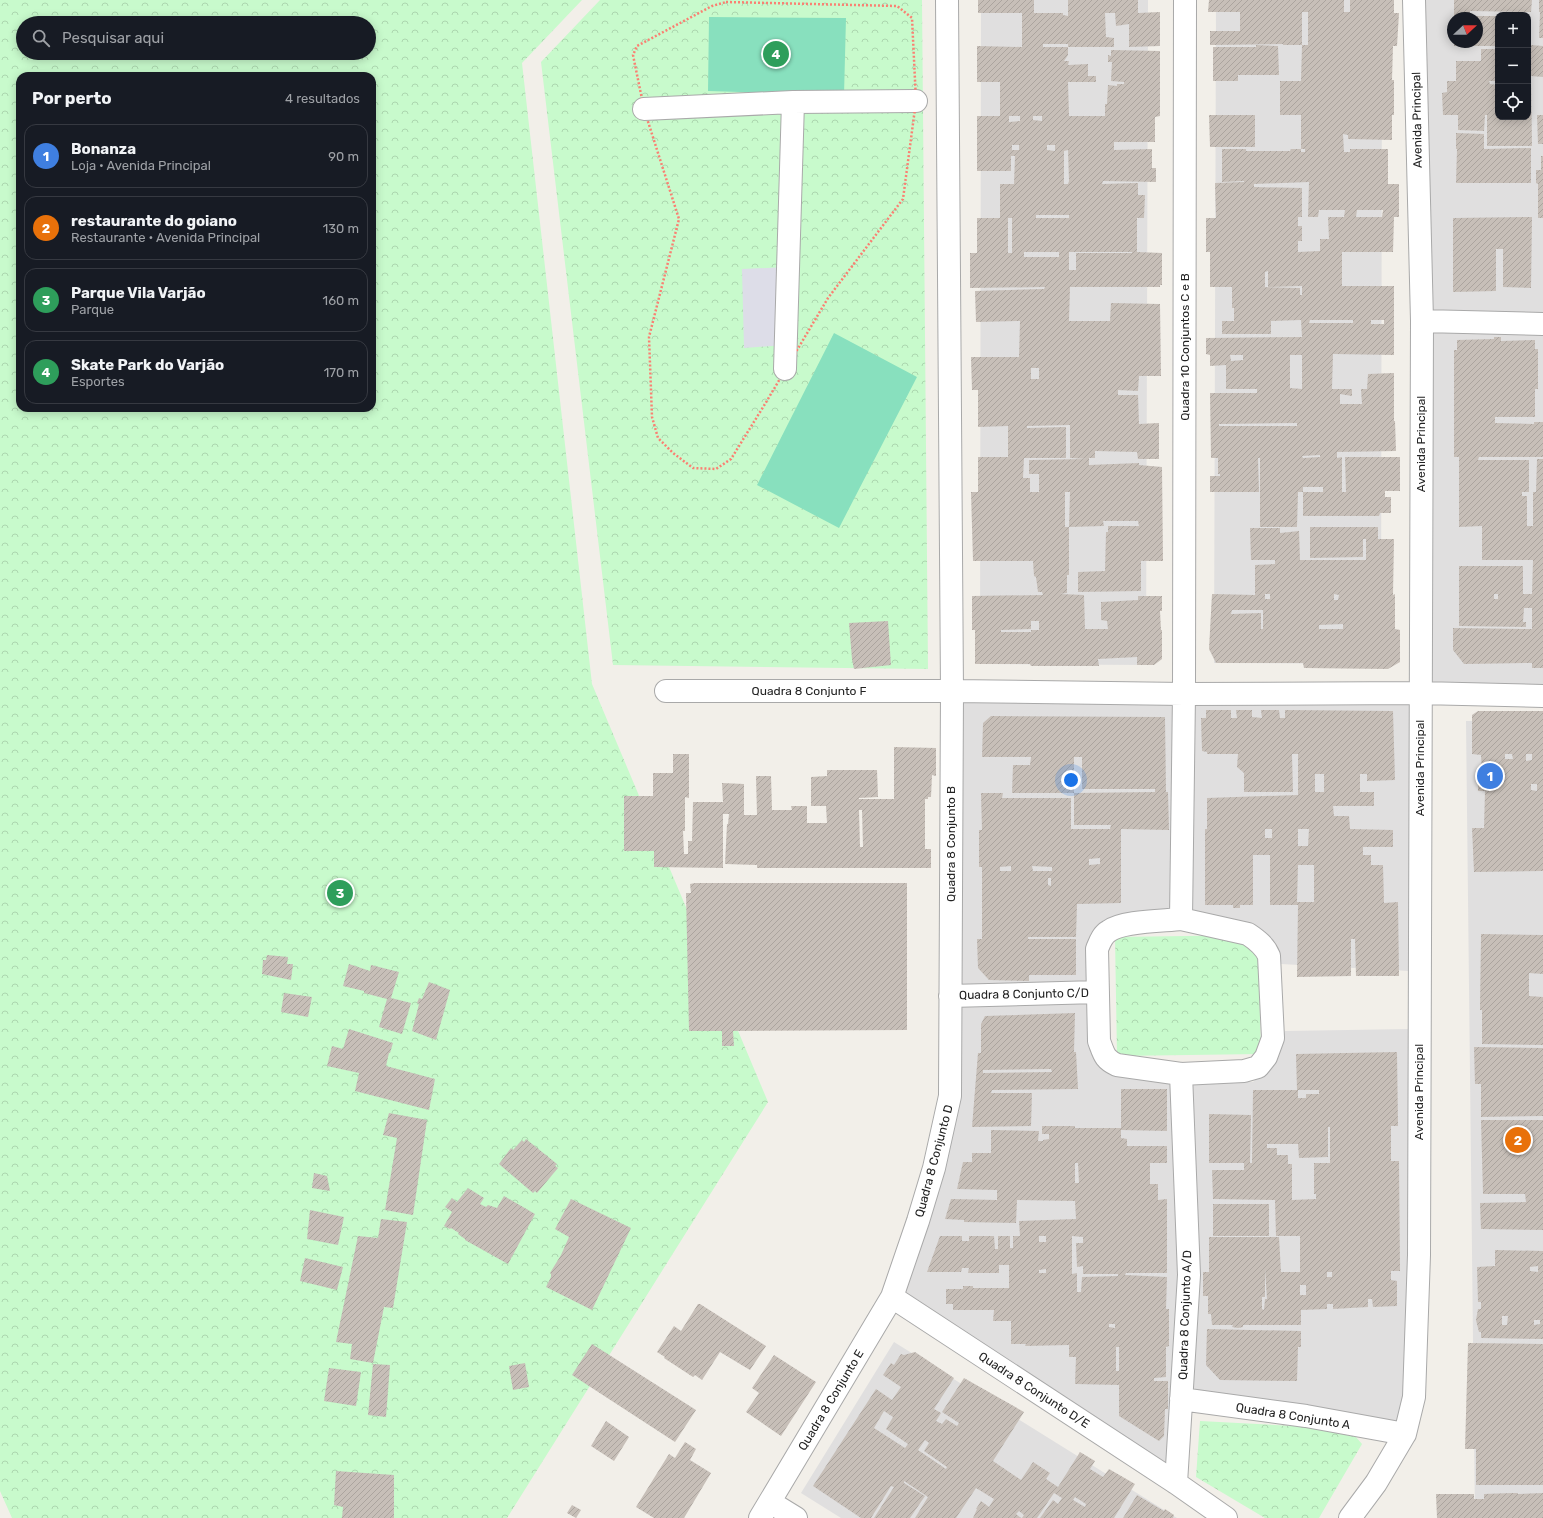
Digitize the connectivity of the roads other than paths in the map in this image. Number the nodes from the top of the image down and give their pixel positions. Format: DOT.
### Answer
graph roads {
  1 [pos="947,0"];
  2 [pos="1185,0"];
  3 [pos="1414,0"];
  4 [pos="916,101"];
  5 [pos="792,102"];
  6 [pos="644,108"];
  7 [pos="1422,321"];
  8 [pos="1543,324"];
  9 [pos="785,370"];
  10 [pos="666,691"];
  11 [pos="952,691"];
  12 [pos="1420,693"];
  13 [pos="1184,694"];
  14 [pos="1543,696"];
  15 [pos="1181,919"];
  16 [pos="1098,992"];
  17 [pos="950,996"];
  18 [pos="1181,1074"];
  19 [pos="892,1297"];
  20 [pos="1181,1399"];
  21 [pos="1405,1434"];
  22 [pos="1176,1483"];
  23 [pos="765,1510"];
  24 [pos="796,1518"];
  25 [pos="1226,1518"];
  26 [pos="1350,1518"];
  1 -- 11 [label="street, Quadra 8 Conjunto B"];
  2 -- 13 [label="street, Quadra 10 Conjuntos C e B"];
  3 -- 7 [label="street, Avenida Principal"];
  4 -- 5 [label="street"];
  5 -- 6 [label="street"];
  5 -- 9 [label="street"];
  7 -- 8 [label="street"];
  7 -- 12 [label="street, Avenida Principal"];
  10 -- 11 [label="street, Quadra 8 Conjunto F"];
  11 -- 13 [label="street, Quadra 8 Conjunto F"];
  11 -- 17 [label="street, Quadra 8 Conjunto B"];
  12 -- 13 [label="street, Quadra 8 Conjunto F"];
  12 -- 14 [label="street, Quadra 8 Conjunto F"];
  12 -- 21 [label="street, Avenida Principal"];
  13 -- 15 [label="street, Quadra 10 Conjuntos C e B"];
  15 -- 16 [label="street"];
  15 -- 18 [label="street"];
  16 -- 17 [label="street, Quadra 8 Conjunto C/D"];
  16 -- 18 [label="street"];
  17 -- 19 [label="street, Quadra 8 Conjunto D"];
  18 -- 20 [label="street, Quadra 8 Conjunto A/D"];
  19 -- 22 [label="street, Quadra 8 Conjunto D/E"];
  19 -- 23 [label="street, Quadra 8 Conjunto E"];
  20 -- 21 [label="street, Quadra 8 Conjunto A"];
  20 -- 22 [label="street, Quadra 8 Conjunto A/D"];
  21 -- 26 [label="street, Avenida Principal"];
  22 -- 25 [label="street"];
  23 -- 24 [label="street"];
}
